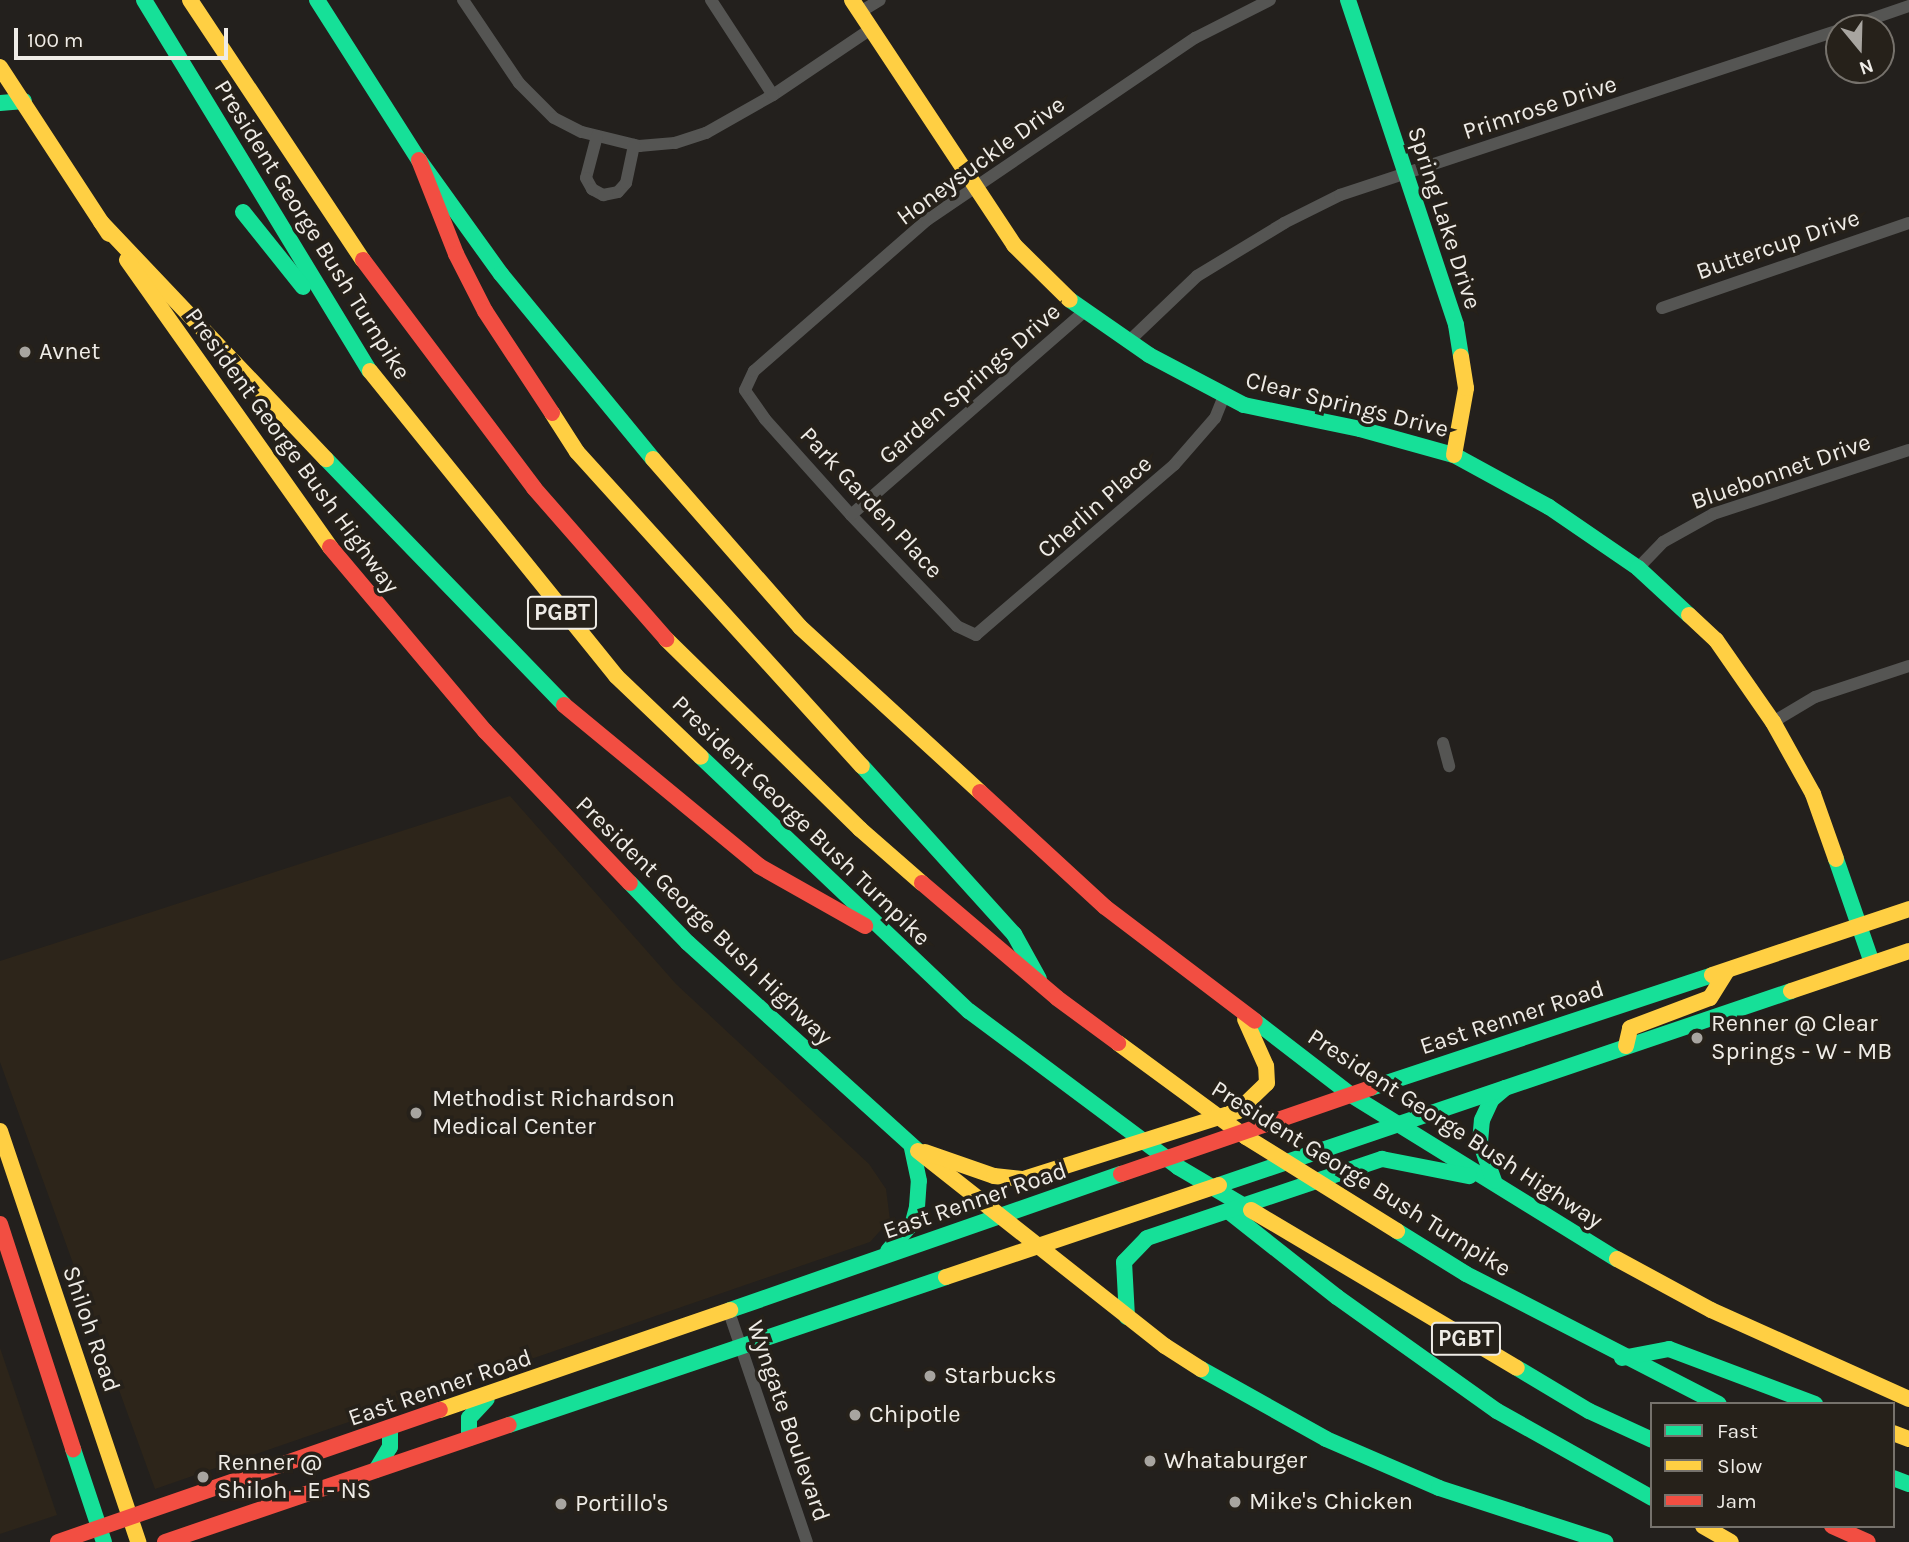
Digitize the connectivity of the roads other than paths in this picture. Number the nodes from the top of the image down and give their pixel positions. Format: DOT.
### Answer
graph roads {
  1 [pos="144,0"];
  2 [pos="190,0"];
  3 [pos="317,0"];
  4 [pos="463,0"];
  5 [pos="711,0"];
  6 [pos="880,0"];
  7 [pos="1270,0"];
  8 [pos="1348,0"];
  9 [pos="856,6"];
  10 [pos="1909,6"];
  11 [pos="1885,14"];
  12 [pos="872,29"];
  13 [pos="1825,35"];
  14 [pos="0,67"];
  15 [pos="773,95"];
  16 [pos="24,101"];
  17 [pos="0,103"];
  18 [pos="597,136"];
  19 [pos="634,145"];
  20 [pos="419,160"];
  21 [pos="1405,173"];
  22 [pos="974,186"];
  23 [pos="243,212"];
  24 [pos="101,222"];
  25 [pos="1909,223"];
  26 [pos="1661,308"];
  27 [pos="1085,311"];
  28 [pos="1128,342"];
  29 [pos="353,349"];
  30 [pos="745,390"];
  31 [pos="1224,396"];
  32 [pos="1909,450"];
  33 [pos="1454,455"];
  34 [pos="851,515"];
  35 [pos="1639,568"];
  36 [pos="976,635"];
  37 [pos="1909,666"];
  38 [pos="1773,722"];
  39 [pos="1443,743"];
  40 [pos="1449,766"];
  41 [pos="1909,909"];
  42 [pos="1858,926"];
  43 [pos="895,943"];
  44 [pos="1909,951"];
  45 [pos="1872,964"];
  46 [pos="1727,971"];
  47 [pos="1044,987"];
  48 [pos="1243,1016"];
  49 [pos="1626,1046"];
  50 [pos="1508,1086"];
  51 [pos="1351,1096"];
  52 [pos="1396,1123"];
  53 [pos="0,1131"];
  54 [pos="912,1147"];
  55 [pos="1178,1167"];
  56 [pos="1496,1185"];
  57 [pos="998,1218"];
  58 [pos="0,1224"];
  59 [pos="1036,1245"];
  60 [pos="882,1256"];
  61 [pos="56,1300"];
  62 [pos="26,1311"];
  63 [pos="729,1312"];
  64 [pos="1128,1317"];
  65 [pos="740,1346"];
  66 [pos="1622,1357"];
  67 [pos="492,1394"];
  68 [pos="1909,1399"];
  69 [pos="1714,1402"];
  70 [pos="1810,1402"];
  71 [pos="390,1430"];
  72 [pos="469,1438"];
  73 [pos="1650,1439"];
  74 [pos="376,1470"];
  75 [pos="1650,1497"];
  76 [pos="133,1518"];
  77 [pos="206,1528"];
  78 [pos="1706,1528"];
  79 [pos="1836,1528"];
  80 [pos="103,1535"];
  81 [pos="1576,1538"];
  82 [pos="58,1542"];
  83 [pos="138,1542"];
  84 [pos="164,1542"];
  85 [pos="185,1542"];
  86 [pos="807,1542"];
  87 [pos="1605,1542"];
  88 [pos="1731,1542"];
  89 [pos="1868,1542"];
  1 -- 29 [label="main road, President George Bush Turnpike / PGBT"];
  2 -- 47 [label="main road, President George Bush Turnpike / PGBT"];
  3 -- 20 [label="main road, President George Bush Highway"];
  4 -- 18 [label="street"];
  5 -- 15 [label="street"];
  6 -- 9 [label="street"];
  7 -- 22 [label="street, Honeysuckle Drive"];
  8 -- 21 [label="main road, Spring Lake Drive"];
  9 -- 12 [label="main road, Clear Springs Drive"];
  10 -- 11 [label="street"];
  12 -- 15 [label="street"];
  12 -- 22 [label="main road, Clear Springs Drive"];
  13 -- 21 [label="street, Primrose Drive"];
  14 -- 16 [label="main road, President George Bush Highway"];
  15 -- 19 [label="street"];
  16 -- 17 [label="main road"];
  16 -- 24 [label="main road, President George Bush Highway"];
  18 -- 19 [label="street"];
  18 -- 19 [label="street"];
  20 -- 47 [label="main road"];
  20 -- 48 [label="main road, President George Bush Highway"];
  21 -- 28 [label="street, Primrose Drive"];
  21 -- 33 [label="main road, Spring Lake Drive"];
  22 -- 27 [label="main road, Clear Springs Drive"];
  22 -- 30 [label="street, Honeysuckle Drive"];
  23 -- 29 [label="main road"];
  24 -- 43 [label="main road"];
  24 -- 54 [label="main road, President George Bush Highway"];
  25 -- 26 [label="street, Buttercup Drive"];
  27 -- 28 [label="main road, Clear Springs Drive"];
  27 -- 34 [label="street, Garden Springs Drive"];
  28 -- 31 [label="main road, Clear Springs Drive"];
  29 -- 43 [label="main road, President George Bush Turnpike / PGBT"];
  30 -- 34 [label="street, Park Garden Place"];
  31 -- 33 [label="main road, Clear Springs Drive"];
  31 -- 36 [label="street, Cherlin Place"];
  32 -- 35 [label="street, Bluebonnet Drive"];
  33 -- 35 [label="main road, Clear Springs Drive"];
  34 -- 36 [label="street, Park Garden Place"];
  35 -- 38 [label="main road, Clear Springs Drive"];
  37 -- 38 [label="street"];
  38 -- 42 [label="main road, Clear Springs Drive"];
  39 -- 40 [label="street"];
  41 -- 42 [label="main road, East Renner Road"];
  42 -- 45 [label="main road, Clear Springs Drive"];
  42 -- 46 [label="main road, East Renner Road"];
  43 -- 55 [label="main road, President George Bush Turnpike / PGBT"];
  44 -- 45 [label="main road"];
  45 -- 49 [label="main road"];
  46 -- 49 [label="main road"];
  46 -- 51 [label="main road, East Renner Road"];
  47 -- 66 [label="main road, President George Bush Turnpike / PGBT"];
  48 -- 51 [label="main road, President George Bush Highway"];
  48 -- 54 [label="main road"];
  49 -- 50 [label="main road"];
  50 -- 52 [label="main road"];
  50 -- 56 [label="main road"];
  51 -- 52 [label="main road, President George Bush Highway"];
  51 -- 57 [label="main road, East Renner Road"];
  52 -- 56 [label="main road, President George Bush Highway"];
  52 -- 59 [label="main road"];
  53 -- 61 [label="main road, Shiloh Road"];
  54 -- 57 [label="main road, President George Bush Highway"];
  54 -- 60 [label="main road"];
  55 -- 73 [label="main road, President George Bush Turnpike / PGBT"];
  55 -- 75 [label="main road"];
  56 -- 64 [label="main road"];
  56 -- 68 [label="main road, President George Bush Highway"];
  57 -- 59 [label="main road, President George Bush Highway"];
  57 -- 60 [label="main road, East Renner Road"];
  58 -- 62 [label="main road"];
  59 -- 64 [label="main road, President George Bush Highway"];
  59 -- 65 [label="main road"];
  60 -- 63 [label="main road, East Renner Road"];
  61 -- 62 [label="main road"];
  61 -- 76 [label="main road, Shiloh Road"];
  62 -- 80 [label="main road"];
  63 -- 65 [label="street, Wyngate Boulevard"];
  63 -- 67 [label="main road, East Renner Road"];
  64 -- 81 [label="main road, President George Bush Highway"];
  65 -- 72 [label="main road"];
  65 -- 86 [label="street, Wyngate Boulevard"];
  66 -- 69 [label="main road, President George Bush Turnpike / PGBT"];
  66 -- 70 [label="main road"];
  67 -- 71 [label="main road, East Renner Road"];
  67 -- 72 [label="main road"];
  71 -- 74 [label="main road"];
  71 -- 76 [label="main road, East Renner Road"];
  72 -- 74 [label="main road"];
  74 -- 77 [label="main road"];
  76 -- 80 [label="main road, East Renner Road"];
  76 -- 83 [label="main road, Shiloh Road"];
  77 -- 84 [label="main road"];
  77 -- 85 [label="main road"];
  78 -- 88 [label="main road"];
  79 -- 89 [label="main road"];
  80 -- 82 [label="main road, East Renner Road"];
  81 -- 87 [label="main road, President George Bush Highway"];
}
